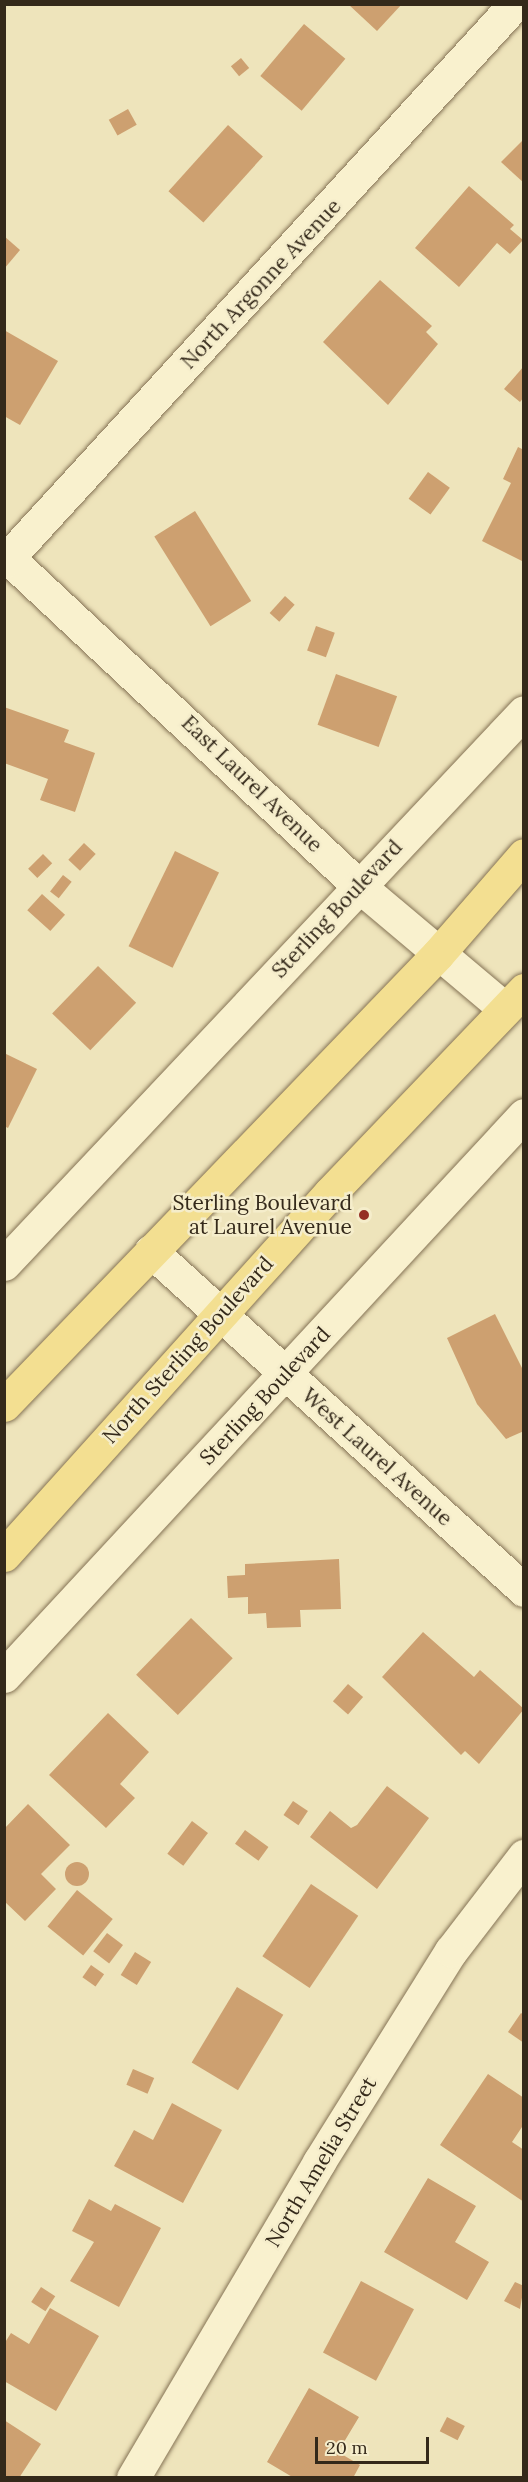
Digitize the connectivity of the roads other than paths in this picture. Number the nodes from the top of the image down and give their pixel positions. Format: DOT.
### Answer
graph roads {
  1 [pos="515,4"];
  2 [pos="6,558"];
  3 [pos="524,712"];
  4 [pos="524,855"];
  5 [pos="359,886"];
  6 [pos="438,954"];
  7 [pos="514,999"];
  8 [pos="524,1115"];
  9 [pos="151,1251"];
  10 [pos="4,1264"];
  11 [pos="220,1313"];
  12 [pos="287,1374"];
  13 [pos="4,1405"];
  14 [pos="4,1555"];
  15 [pos="524,1590"];
  16 [pos="4,1676"];
  17 [pos="524,1856"];
  18 [pos="134,2478"];
  1 -- 2 [label="street, North Argonne Avenue"];
  2 -- 5 [label="street, East Laurel Avenue"];
  3 -- 5 [label="street, Sterling Boulevard"];
  4 -- 6 [label="main road"];
  5 -- 6 [label="street, East Laurel Avenue"];
  5 -- 10 [label="street, Sterling Boulevard"];
  6 -- 7 [label="street, East Laurel Avenue"];
  6 -- 9 [label="main road"];
  7 -- 11 [label="main road, North Sterling Boulevard"];
  8 -- 12 [label="street, Sterling Boulevard"];
  9 -- 11 [label="street, West Laurel Avenue"];
  9 -- 13 [label="main road"];
  11 -- 12 [label="street, West Laurel Avenue"];
  11 -- 14 [label="main road, North Sterling Boulevard"];
  12 -- 15 [label="street, West Laurel Avenue"];
  12 -- 16 [label="street, Sterling Boulevard"];
  17 -- 18 [label="street, North Amelia Street"];
}
